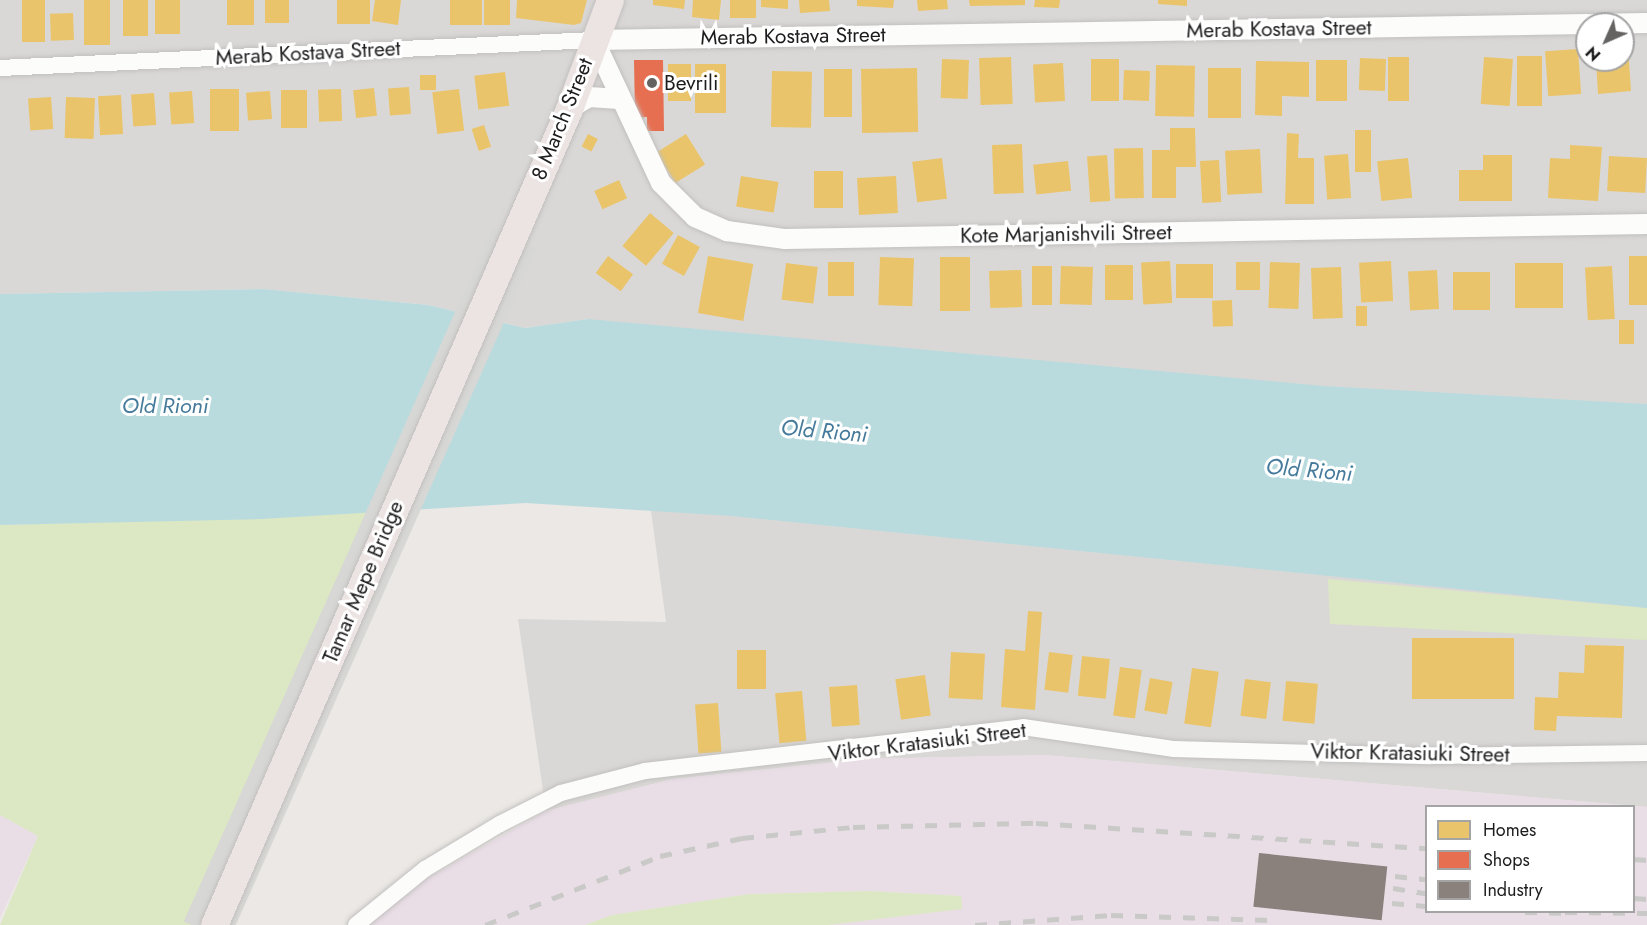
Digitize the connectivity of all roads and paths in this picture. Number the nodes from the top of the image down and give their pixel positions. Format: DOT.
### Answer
graph roads {
  1 [pos="610,0"];
  2 [pos="1575,24"];
  3 [pos="594,40"];
  4 [pos="0,68"];
  5 [pos="619,99"];
  6 [pos="569,109"];
  7 [pos="1647,224"];
  8 [pos="512,238"];
  9 [pos="1647,753"];
  10 [pos="214,925"];
  11 [pos="356,925"];
  1 -- 3 [label="highway, 8 March Street"];
  2 -- 3 [label="street, Merab Kostava Street"];
  3 -- 4 [label="street, Merab Kostava Street"];
  3 -- 5 [label="street, Kote Marjanishvili Street"];
  3 -- 6 [label="highway, 8 March Street"];
  5 -- 6 [label="street"];
  5 -- 7 [label="street, Kote Marjanishvili Street"];
  6 -- 8 [label="highway, 8 March Street"];
  8 -- 10 [label="highway, Tamar Mepe Bridge"];
  9 -- 11 [label="street, Viktor Kratasiuki Street"];
}
